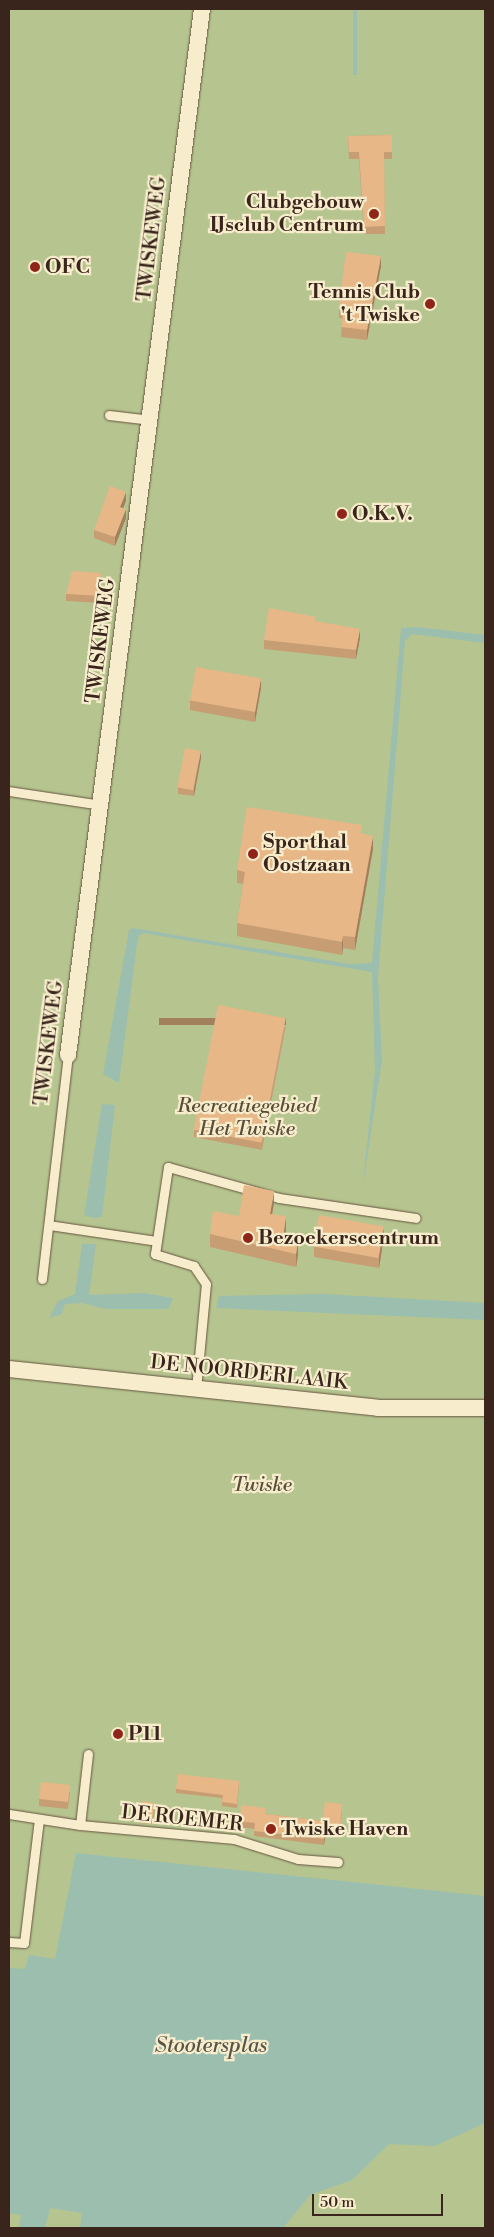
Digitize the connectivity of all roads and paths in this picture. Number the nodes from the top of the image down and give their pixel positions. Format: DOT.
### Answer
graph roads {
  1 [pos="202,9"];
  2 [pos="109,415"];
  3 [pos="151,420"];
  4 [pos="9,791"];
  5 [pos="102,805"];
  6 [pos="68,1055"];
  7 [pos="416,1218"];
  8 [pos="48,1225"];
  9 [pos="157,1241"];
  10 [pos="42,1279"];
  11 [pos="9,1369"];
  12 [pos="196,1389"];
  13 [pos="485,1408"];
  14 [pos="88,1754"];
  15 [pos="9,1814"];
  16 [pos="39,1819"];
  17 [pos="80,1825"];
  18 [pos="338,1862"];
  19 [pos="9,1942"];
  1 -- 3 [label="street, TWISKEWEG"];
  2 -- 3 [label="lane"];
  3 -- 5 [label="street, TWISKEWEG"];
  4 -- 5 [label="lane"];
  5 -- 6 [label="street, TWISKEWEG"];
  6 -- 8 [label="lane, TWISKEWEG"];
  7 -- 9 [label="lane"];
  8 -- 9 [label="lane"];
  8 -- 10 [label="lane, TWISKEWEG"];
  9 -- 12 [label="lane"];
  11 -- 12 [label="street, DE NOORDERLAAIK"];
  12 -- 13 [label="street, DE NOORDERLAAIK"];
  14 -- 17 [label="lane"];
  15 -- 16 [label="lane, DE ROEMER"];
  16 -- 17 [label="lane, DE ROEMER"];
  16 -- 19 [label="lane"];
  17 -- 18 [label="lane, DE ROEMER"];
}
